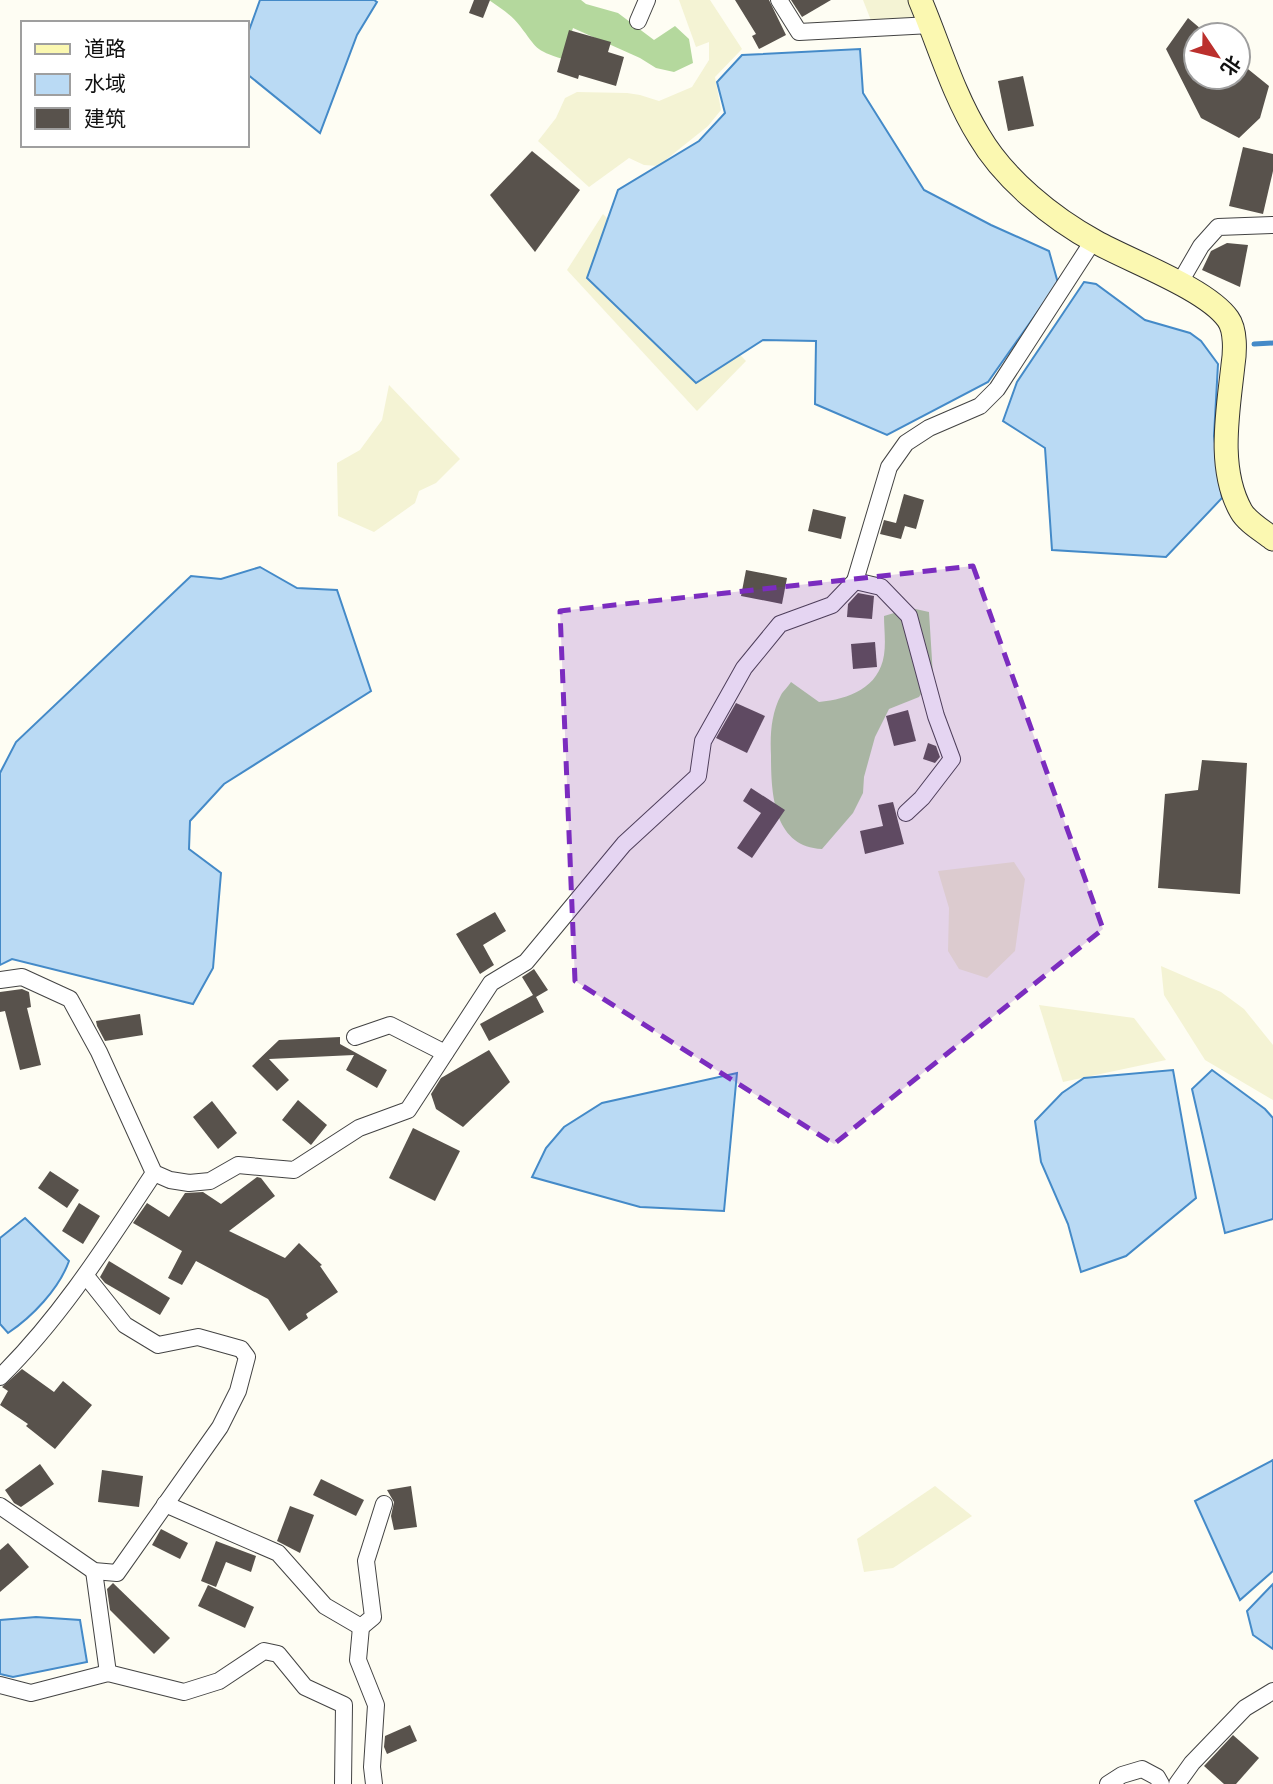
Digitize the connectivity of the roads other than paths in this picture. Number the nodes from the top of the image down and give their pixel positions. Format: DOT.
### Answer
graph roads {
  1 [pos="647,0"];
  2 [pos="779,0"];
  3 [pos="920,0"];
  4 [pos="638,21"];
  5 [pos="931,25"];
  6 [pos="1273,225"];
  7 [pos="1093,241"];
  8 [pos="1179,284"];
  9 [pos="1273,538"];
  10 [pos="855,581"];
  11 [pos="906,813"];
  12 [pos="0,980"];
  13 [pos="355,1037"];
  14 [pos="445,1053"];
  15 [pos="154,1173"];
  16 [pos="86,1276"];
  17 [pos="0,1377"];
  18 [pos="165,1504"];
  19 [pos="384,1504"];
  20 [pos="0,1506"];
  21 [pos="94,1571"];
  22 [pos="361,1627"];
  23 [pos="108,1673"];
  24 [pos="0,1685"];
  25 [pos="1273,1691"];
  26 [pos="343,1784"];
  27 [pos="374,1784"];
  28 [pos="1108,1784"];
  29 [pos="1161,1784"];
  30 [pos="1177,1784"];
  1 -- 4 [label="street"];
  2 -- 5 [label="street"];
  3 -- 5 [label="street"];
  5 -- 7 [label="street"];
  6 -- 8 [label="street"];
  7 -- 8 [label="street"];
  7 -- 10 [label="street"];
  8 -- 9 [label="street"];
  10 -- 11 [label="street"];
  10 -- 14 [label="street"];
  12 -- 15 [label="street"];
  13 -- 14 [label="street"];
  14 -- 15 [label="street"];
  15 -- 16 [label="street"];
  16 -- 17 [label="street"];
  16 -- 18 [label="street"];
  18 -- 21 [label="street"];
  18 -- 22 [label="street"];
  19 -- 22 [label="street"];
  20 -- 21 [label="street"];
  21 -- 23 [label="street"];
  22 -- 27 [label="street"];
  23 -- 24 [label="street"];
  23 -- 26 [label="street"];
  25 -- 30 [label="street"];
  28 -- 29 [label="street"];
}
